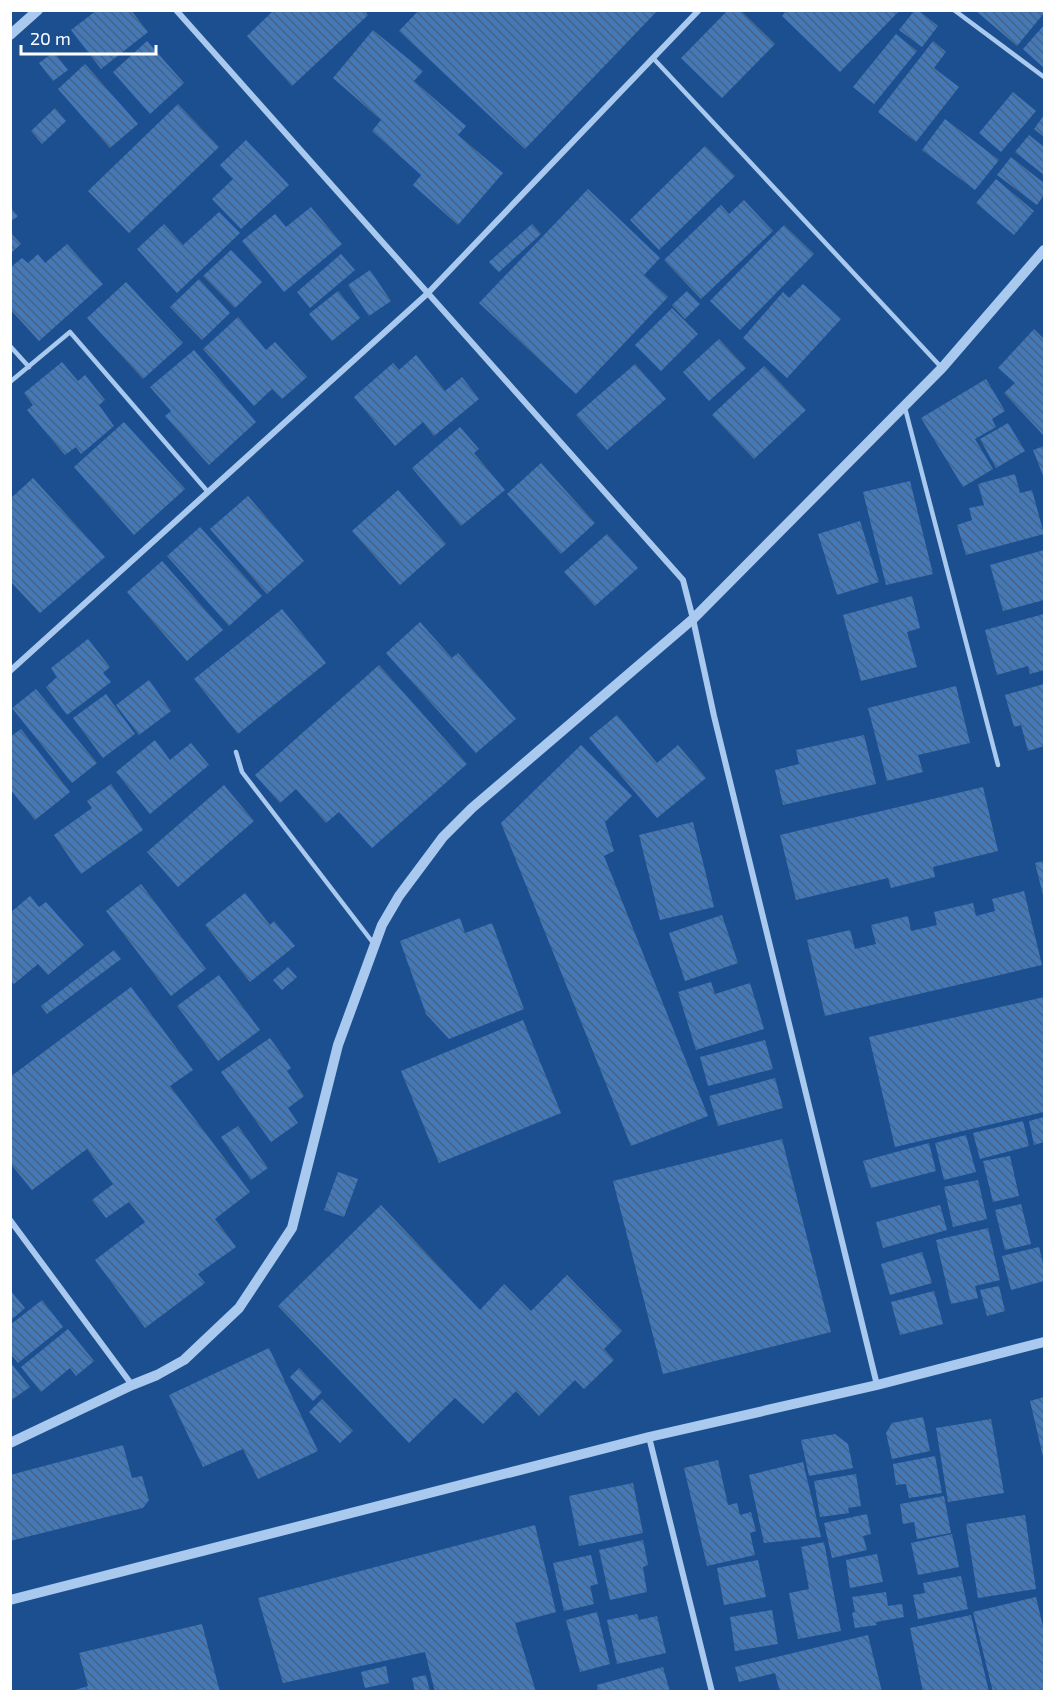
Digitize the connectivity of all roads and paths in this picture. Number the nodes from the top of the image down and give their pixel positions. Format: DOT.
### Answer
graph roads {
  1 [pos="38,10"];
  2 [pos="176,10"];
  3 [pos="699,10"];
  4 [pos="954,10"];
  5 [pos="10,35"];
  6 [pos="653,58"];
  7 [pos="1044,77"];
  8 [pos="1044,250"];
  9 [pos="427,294"];
  10 [pos="10,346"];
  11 [pos="29,367"];
  12 [pos="942,368"];
  13 [pos="10,382"];
  14 [pos="905,406"];
  15 [pos="208,492"];
  16 [pos="693,619"];
  17 [pos="10,670"];
  18 [pos="236,752"];
  19 [pos="998,765"];
  20 [pos="374,944"];
  21 [pos="10,1220"];
  22 [pos="1044,1342"];
  23 [pos="132,1385"];
  24 [pos="877,1385"];
  25 [pos="649,1437"];
  26 [pos="10,1443"];
  27 [pos="10,1600"];
  28 [pos="712,1692"];
  1 -- 5 [label="street"];
  2 -- 9 [label="street"];
  3 -- 6 [label="street"];
  4 -- 7 [label="lane"];
  6 -- 9 [label="street"];
  6 -- 12 [label="lane"];
  8 -- 12 [label="street"];
  9 -- 15 [label="street"];
  9 -- 16 [label="street"];
  10 -- 11 [label="lane"];
  11 -- 13 [label="lane"];
  11 -- 15 [label="lane"];
  12 -- 14 [label="street"];
  14 -- 16 [label="street"];
  14 -- 19 [label="lane"];
  15 -- 17 [label="street"];
  16 -- 20 [label="street"];
  16 -- 24 [label="street"];
  18 -- 20 [label="lane"];
  20 -- 23 [label="street"];
  21 -- 23 [label="street"];
  22 -- 24 [label="street"];
  23 -- 26 [label="street"];
  24 -- 25 [label="street"];
  25 -- 27 [label="street"];
  25 -- 28 [label="street"];
}
